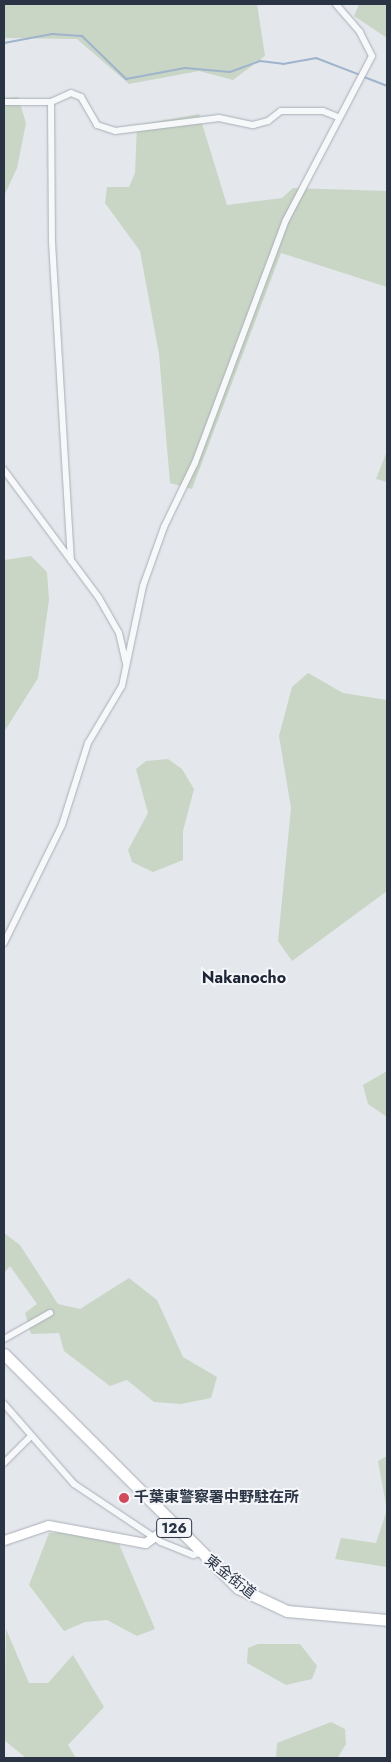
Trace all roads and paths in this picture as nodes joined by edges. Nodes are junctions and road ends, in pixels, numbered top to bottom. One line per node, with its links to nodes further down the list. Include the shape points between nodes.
1 (336, 4): 4 (street, via 360,32 372,56)
2 (4, 102): 3 (street)
3 (50, 102): 4 (street, via 71,93 81,97 96,125 115,131 219,118 253,125 268,121 280,111 324,111); 6 (street, via 52,242)
4 (338, 117): 7 (street, via 286,220 195,463 164,527 138,602)
5 (4, 470): 6 (street)
6 (70, 560): 7 (street, via 120,633)
7 (127, 668): 8 (street, via 116,701 88,743 62,825)
8 (4, 943)
9 (50, 1313): 10 (street)
10 (4, 1339)
11 (4, 1354): 15 (highway, 東金街道 / 126)
12 (4, 1404): 13 (street)
13 (30, 1437): 14 (street); 16 (street, via 74,1484)
14 (4, 1464)
15 (170, 1525): 16 (main road); 18 (highway, 東金街道 / 126)
16 (157, 1538): 17 (main road, via 138,1544 48,1525); 18 (street, via 193,1556)
17 (4, 1540)
18 (199, 1553): 19 (highway, 東金街道 / 126, via 238,1588 268,1605 306,1614)
19 (387, 1620)

